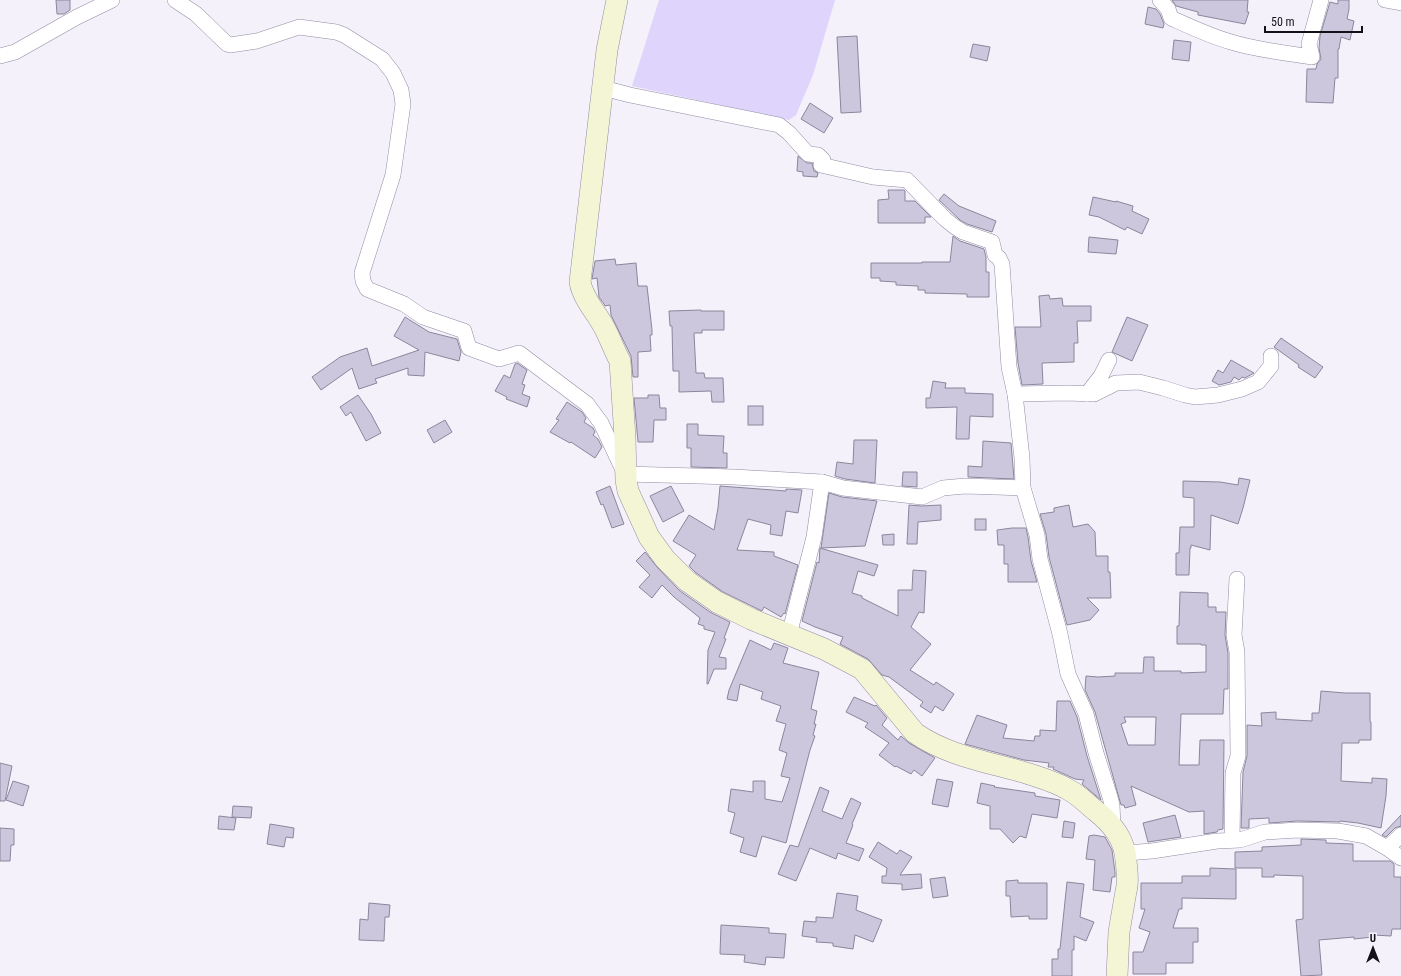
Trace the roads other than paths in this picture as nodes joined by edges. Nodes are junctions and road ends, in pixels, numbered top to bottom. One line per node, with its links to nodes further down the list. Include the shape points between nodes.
1 (112, 0): 8 (street, via 15,52)
2 (175, 0): 14 (street, via 196,14 230,45 253,42 294,28 305,27 344,34 388,65 402,95 402,104 393,175 362,273 367,289 404,304 422,317 464,331 469,348 499,359 518,353 524,357 587,404 601,422)
3 (617, 0): 9 (street, via 607,50)
4 (1160, 0): 5 (street, via 1168,9 1171,18 1201,32 1232,42 1312,57 1309,44)
5 (1321, 0)
6 (1386, 0): 7 (street)
7 (1401, 3)
8 (0, 56)
9 (603, 88): 12 (street, via 779,125 789,132 808,154 818,155 823,160 821,165 873,177 907,180 955,227 962,232 992,242 995,255 1002,264 1009,367); 14 (street, via 580,282 584,295 603,325 620,361)
10 (1271, 356): 13 (street, via 1271,366 1258,382 1218,395 1195,397 1139,382 1116,383 1094,394)
11 (1109, 360): 13 (street)
12 (1015, 394): 13 (street); 16 (street)
13 (1087, 394)
14 (626, 474): 15 (street); 18 (street, via 628,491 649,538 665,560 687,581 716,602)
15 (822, 482): 16 (street, via 843,488 922,497 942,488); 18 (street, via 814,537)
16 (1023, 488): 19 (street, via 1037,535 1040,560 1068,674 1086,714 1110,797)
17 (1237, 579): 21 (street, via 1234,641 1238,756 1233,773)
18 (789, 635): 19 (street, via 862,670 915,733 924,739 961,755 1054,782 1070,790)
19 (1113, 826): 23 (street)
20 (1401, 835): 22 (street)
21 (1232, 840): 22 (street, via 1265,832 1338,831 1366,836); 23 (street)
22 (1387, 848): 24 (street)
23 (1126, 853): 25 (street, via 1128,885 1119,932)
24 (1401, 858)
25 (1117, 976)

